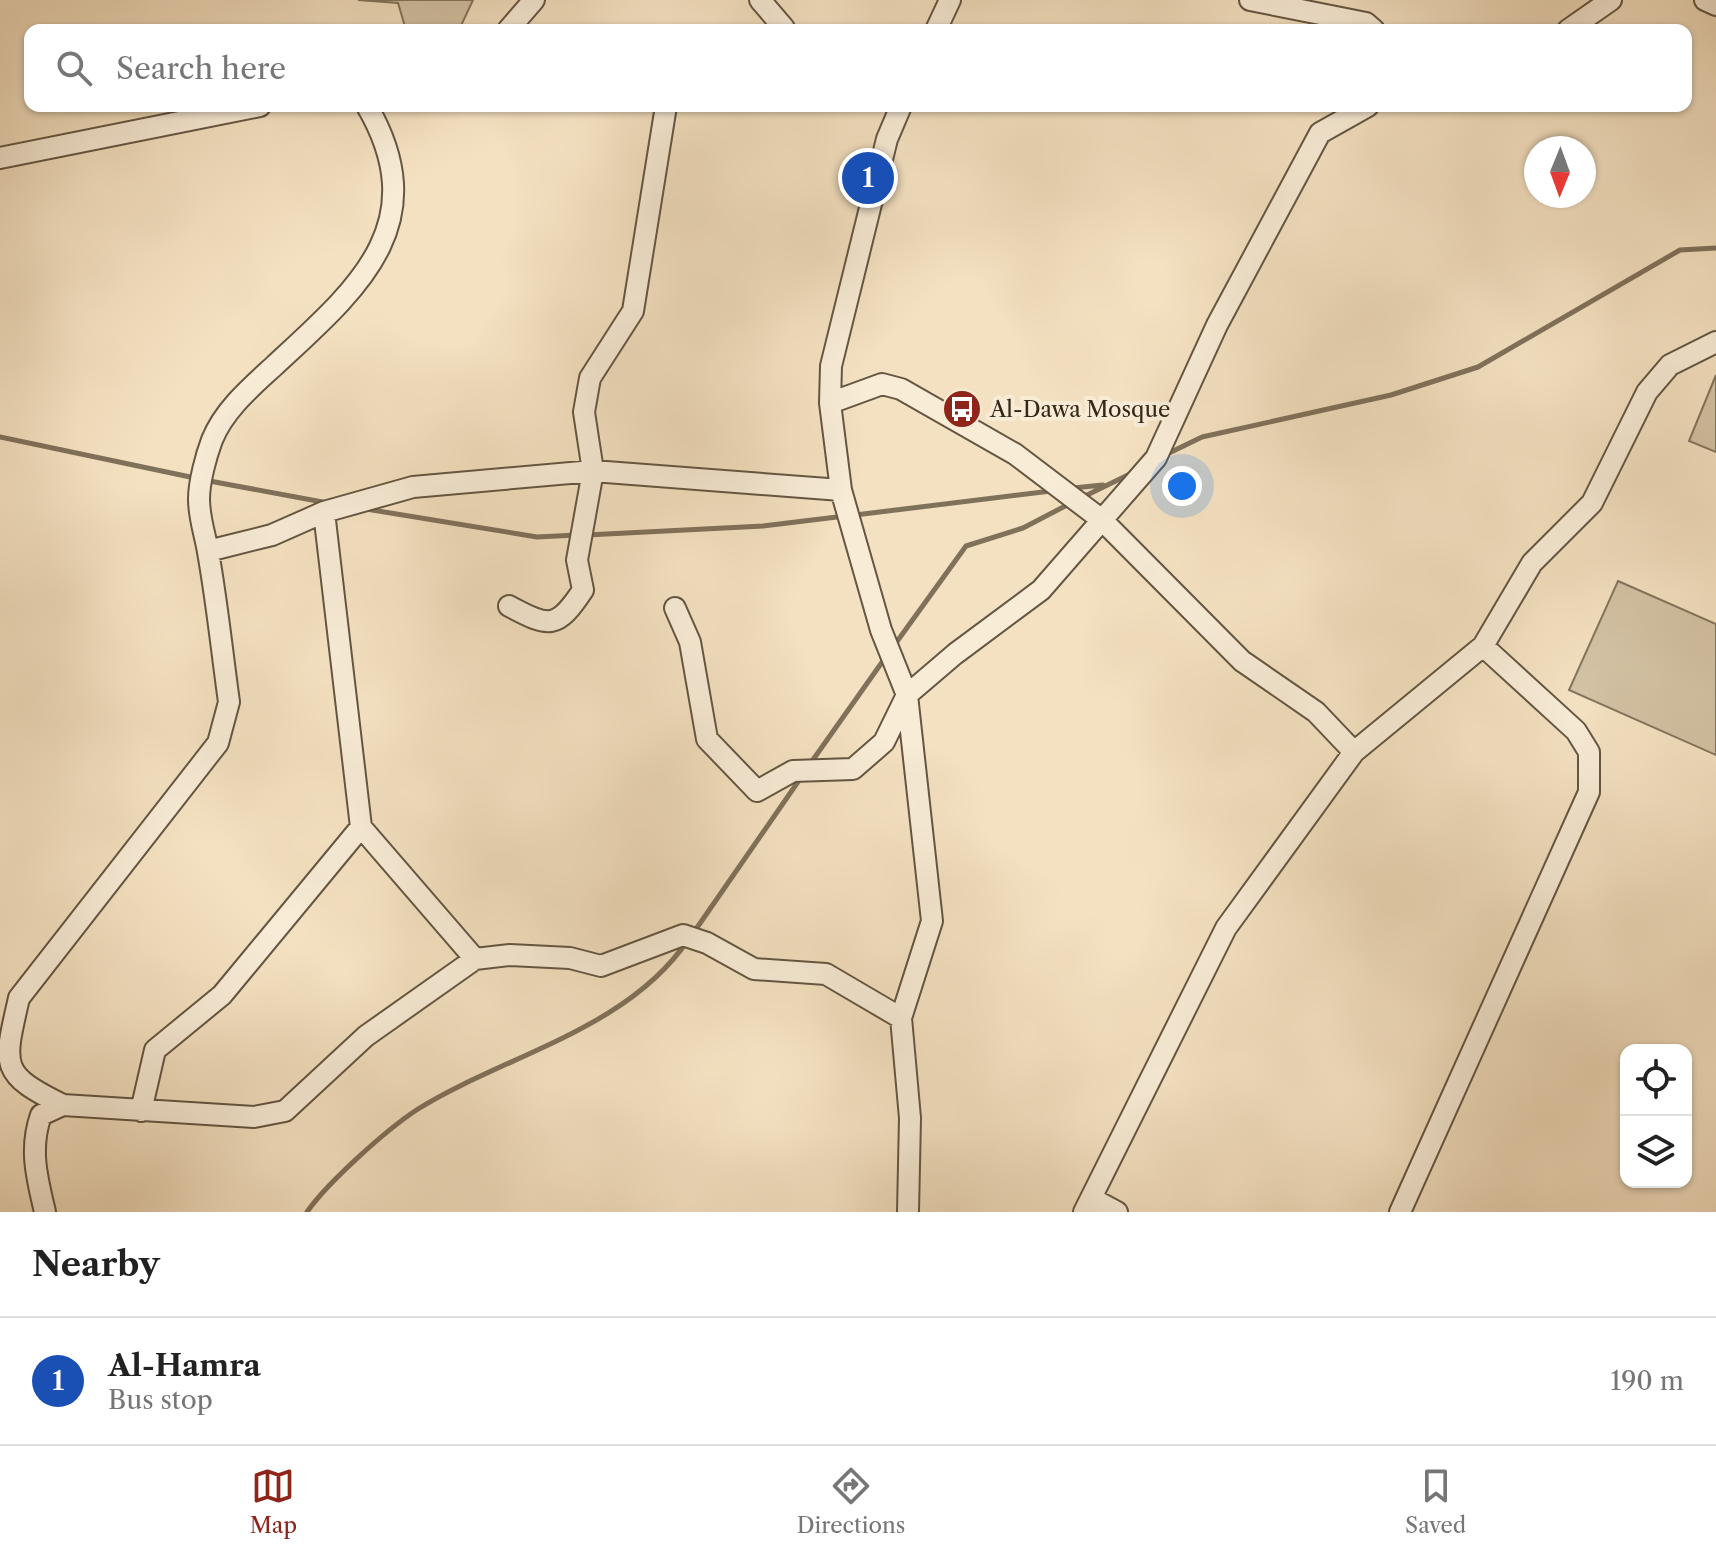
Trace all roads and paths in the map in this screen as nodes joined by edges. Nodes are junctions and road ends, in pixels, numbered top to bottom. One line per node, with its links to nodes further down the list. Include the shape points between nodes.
1 (534, 0): 8 (street)
2 (760, 0): 9 (street)
3 (950, 0): 10 (street)
4 (1250, 0): 11 (street)
5 (1611, 0): 12 (street)
6 (1705, 0): 7 (street)
7 (1716, 5)
8 (513, 24)
9 (781, 24)
10 (939, 24)
11 (1367, 24)
12 (1577, 24)
13 (230, 112): 18 (street)
14 (370, 112): 25 (street, via 382,132 391,170 391,208 383,242 345,300 244,394 213,440 199,494)
15 (665, 112): 21 (street, via 633,311 590,378 584,412)
16 (898, 112): 20 (street, via 887,139 834,351)
17 (1357, 112): 24 (street, via 1320,133 1217,325 1156,458)
18 (0, 158)
19 (1716, 342): 28 (street, via 1670,365 1647,392 1592,503 1532,563)
20 (830, 403): 22 (street); 24 (street, via 882,384 901,389 1015,454)
21 (593, 471): 22 (street); 23 (street, via 413,487); 26 (street, via 577,560 583,590 565,617 550,621)
22 (841, 490): 29 (street, via 881,630)
23 (324, 512): 25 (street, via 272,535); 31 (street)
24 (1102, 520): 29 (street, via 1041,590); 30 (street, via 1242,661 1316,712)
25 (208, 551): 34 (street, via 229,702 222,734 19,998 9,1064 16,1081)
26 (509, 606)
27 (675, 608): 29 (street, via 690,642 707,739 757,791 793,771 853,769 884,742)
28 (1483, 646): 30 (street); 40 (street, via 1576,731 1589,752 1589,792)
29 (907, 695): 33 (street, via 932,921)
30 (1354, 752): 36 (street, via 1226,928)
31 (361, 827): 32 (street); 35 (street, via 222,995 155,1050)
32 (475, 959): 33 (street, via 525,955 601,966 683,935 754,969 826,974); 35 (street, via 366,1036 285,1111 254,1117)
33 (901, 1018): 38 (street, via 910,1118)
34 (63, 1105): 35 (street); 37 (street, via 41,1115 34,1136 34,1165)
35 (141, 1111)
36 (1087, 1205): 39 (street)
37 (45, 1212)
38 (908, 1212)
39 (1117, 1212)
40 (1400, 1212)

